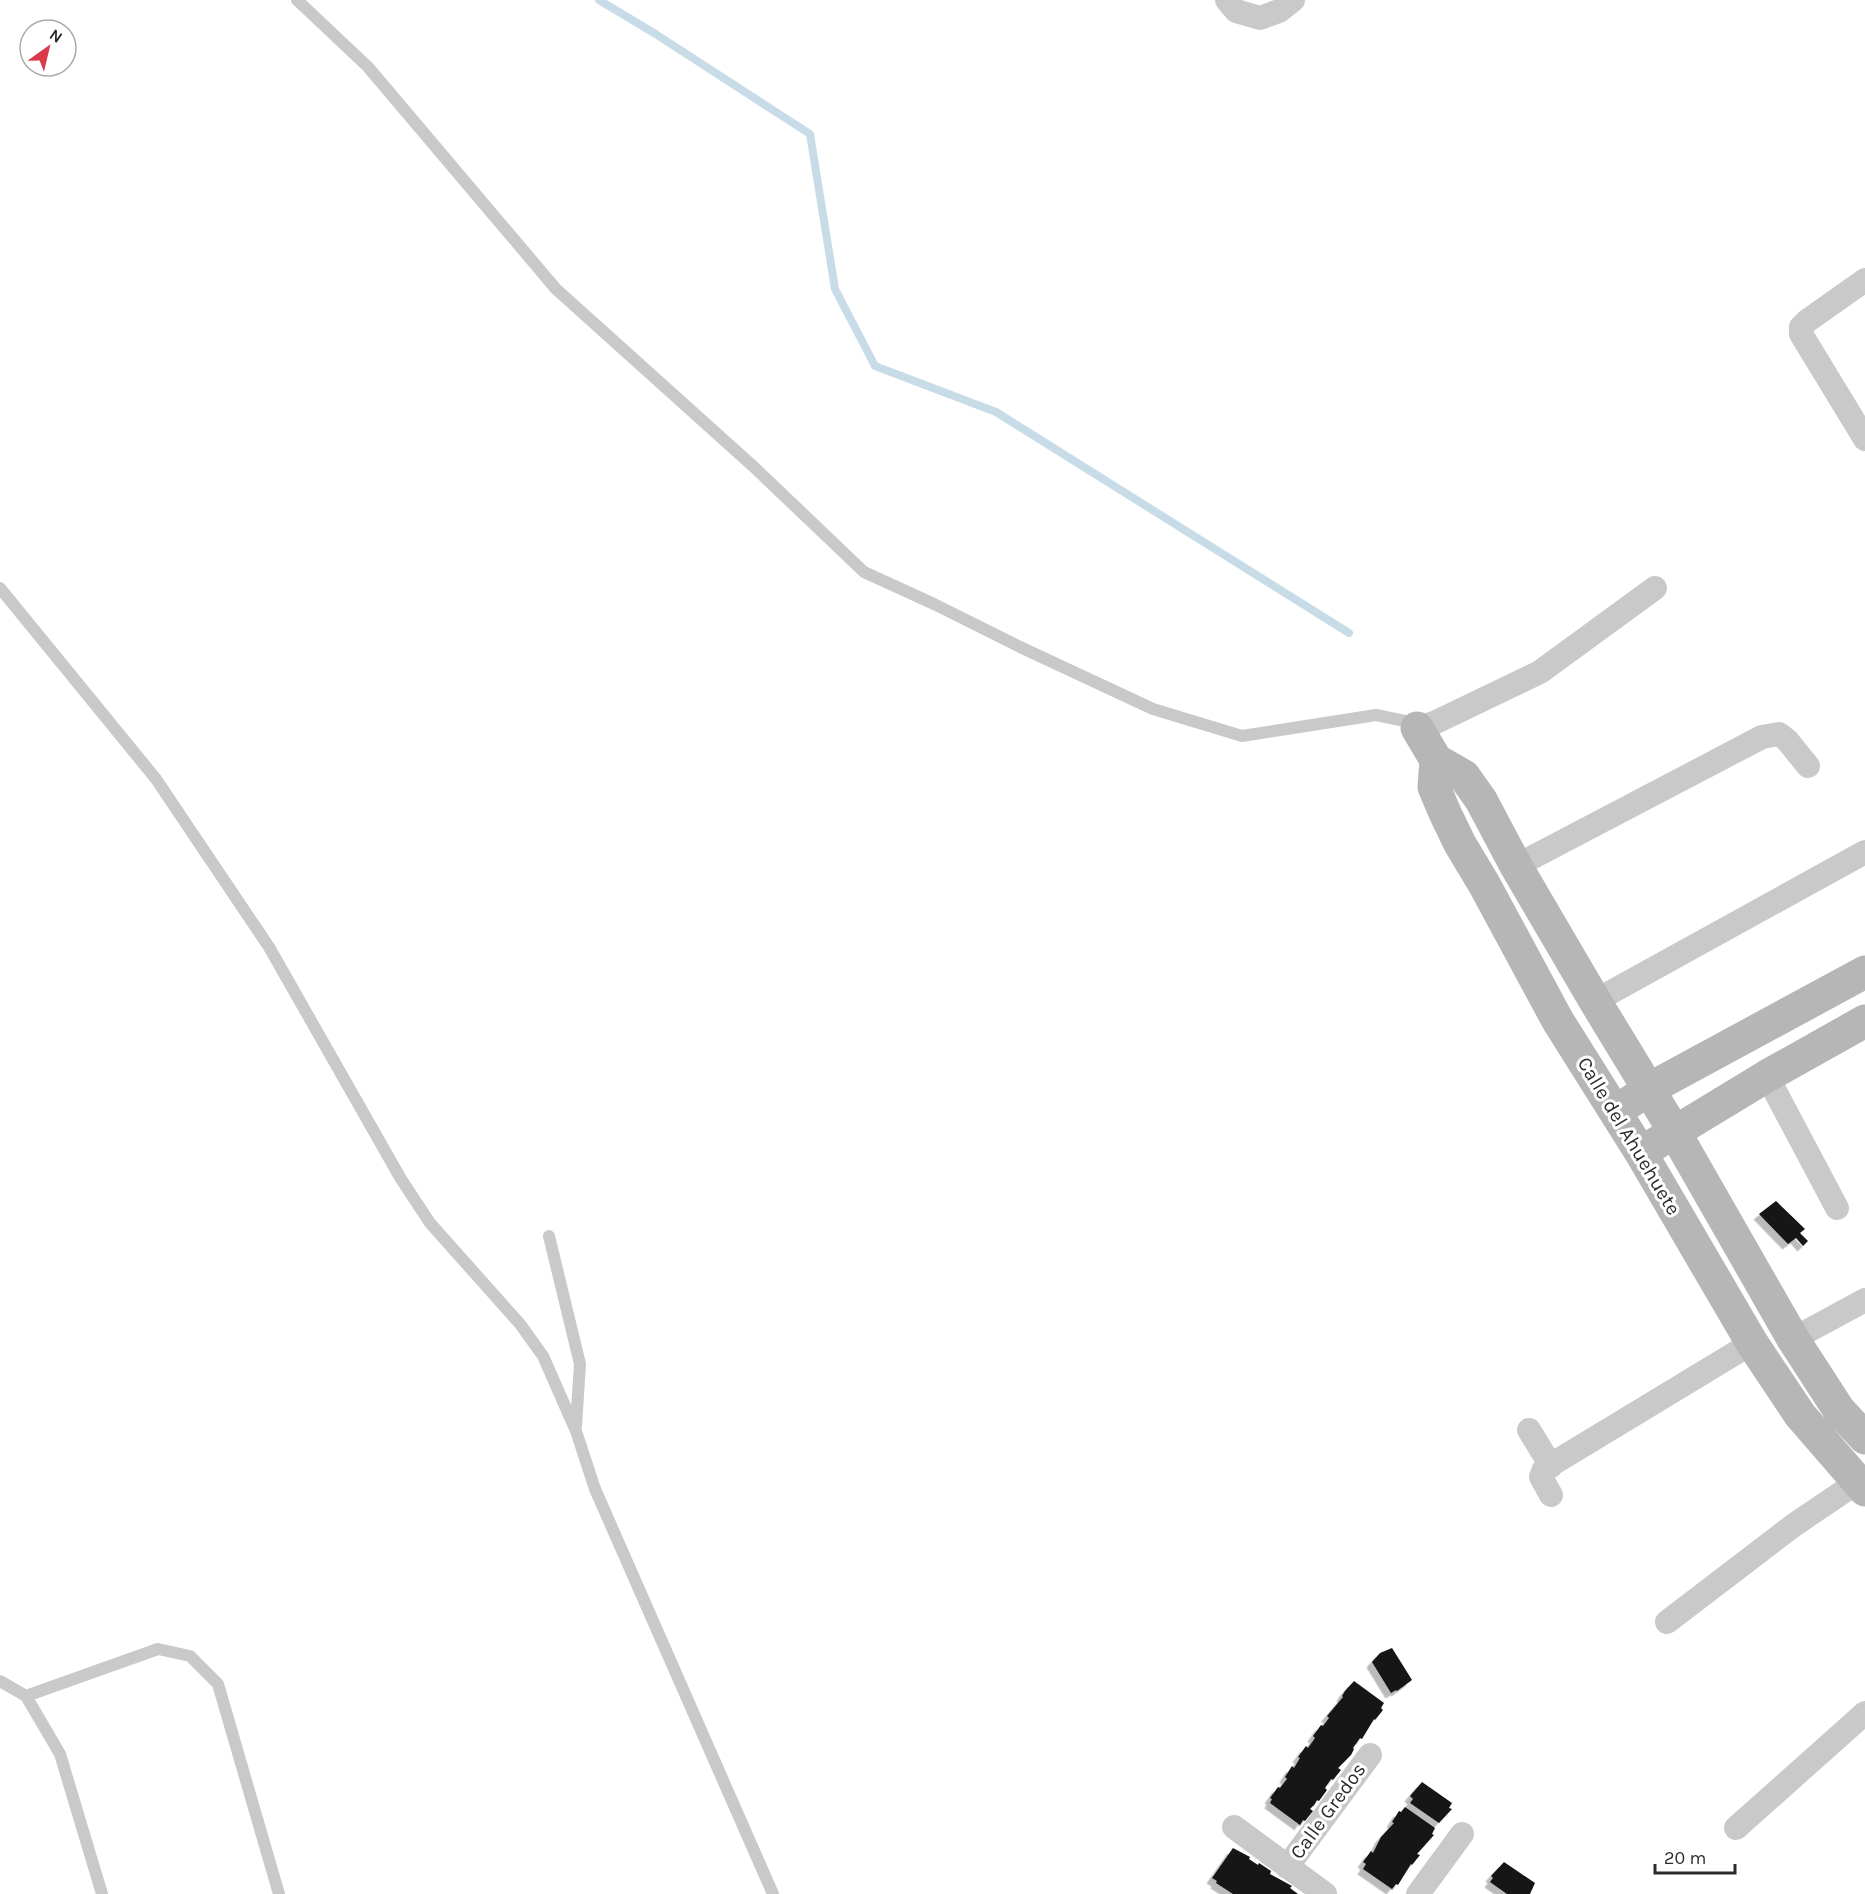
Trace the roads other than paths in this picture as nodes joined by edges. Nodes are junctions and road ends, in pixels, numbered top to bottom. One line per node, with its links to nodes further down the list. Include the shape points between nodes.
1 (297, 0): 8 (lane, via 368,67 556,289 864,572 1154,709 1242,736 1376,715)
2 (1227, 0): 3 (street, via 1236,11 1260,18)
3 (1293, 0)
4 (1865, 280): 5 (street, via 1801,327 1801,334)
5 (1865, 439)
6 (0, 588): 27 (lane, via 156,778 269,947 430,1223 520,1324 543,1356)
7 (1656, 588): 8 (street, via 1540,672)
8 (1418, 728): 9 (street)
9 (1436, 760): 12 (street, Calle del Ahuehuete, via 1464,776); 18 (street, Calle del Ahuehuete, via 1434,788 1460,844 1558,1021)
10 (1808, 766): 12 (street, via 1779,734 1762,737)
11 (1865, 852): 14 (street)
12 (1516, 866): 14 (street, Calle del Ahuehuete)
13 (1865, 972): 17 (street)
14 (1594, 1001): 17 (street, Calle del Ahuehuete)
15 (1864, 1024): 16 (street)
16 (1767, 1076): 19 (street); 21 (street)
17 (1649, 1089): 18 (street); 19 (street, Calle del Ahuehuete)
18 (1615, 1112): 20 (street, Calle del Ahuehuete)
19 (1674, 1131): 20 (street); 24 (street, Calle del Ahuehuete)
20 (1641, 1153): 25 (street, Calle del Ahuehuete)
21 (1837, 1208)
22 (549, 1236): 27 (lane, via 580,1364)
23 (1865, 1300): 24 (street)
24 (1793, 1339): 28 (street, Calle del Ahuehuete, via 1839,1410)
25 (1752, 1343): 29 (street); 30 (street, Calle del Ahuehuete, via 1800,1415)
26 (1529, 1430): 29 (street)
27 (576, 1431): 43 (lane, via 596,1489)
28 (1865, 1438)
29 (1551, 1466): 31 (street, via 1544,1469 1541,1477)
30 (1862, 1484): 32 (street, via 1794,1525)
31 (1551, 1495)
32 (1667, 1622)
33 (0, 1681): 34 (lane)
34 (26, 1696): 41 (lane, via 60,1754); 42 (lane, via 158,1649 190,1656 218,1684)
35 (1865, 1713): 38 (street)
36 (1370, 1755): 40 (street, Calle Gredos)
37 (1234, 1827): 40 (street, Calle Gredos)
38 (1736, 1828)
39 (1462, 1834): 45 (street)
40 (1287, 1867): 44 (street, Calle Gredos)
41 (102, 1894)
42 (279, 1894)
43 (772, 1894)
44 (1325, 1894)
45 (1418, 1894)

